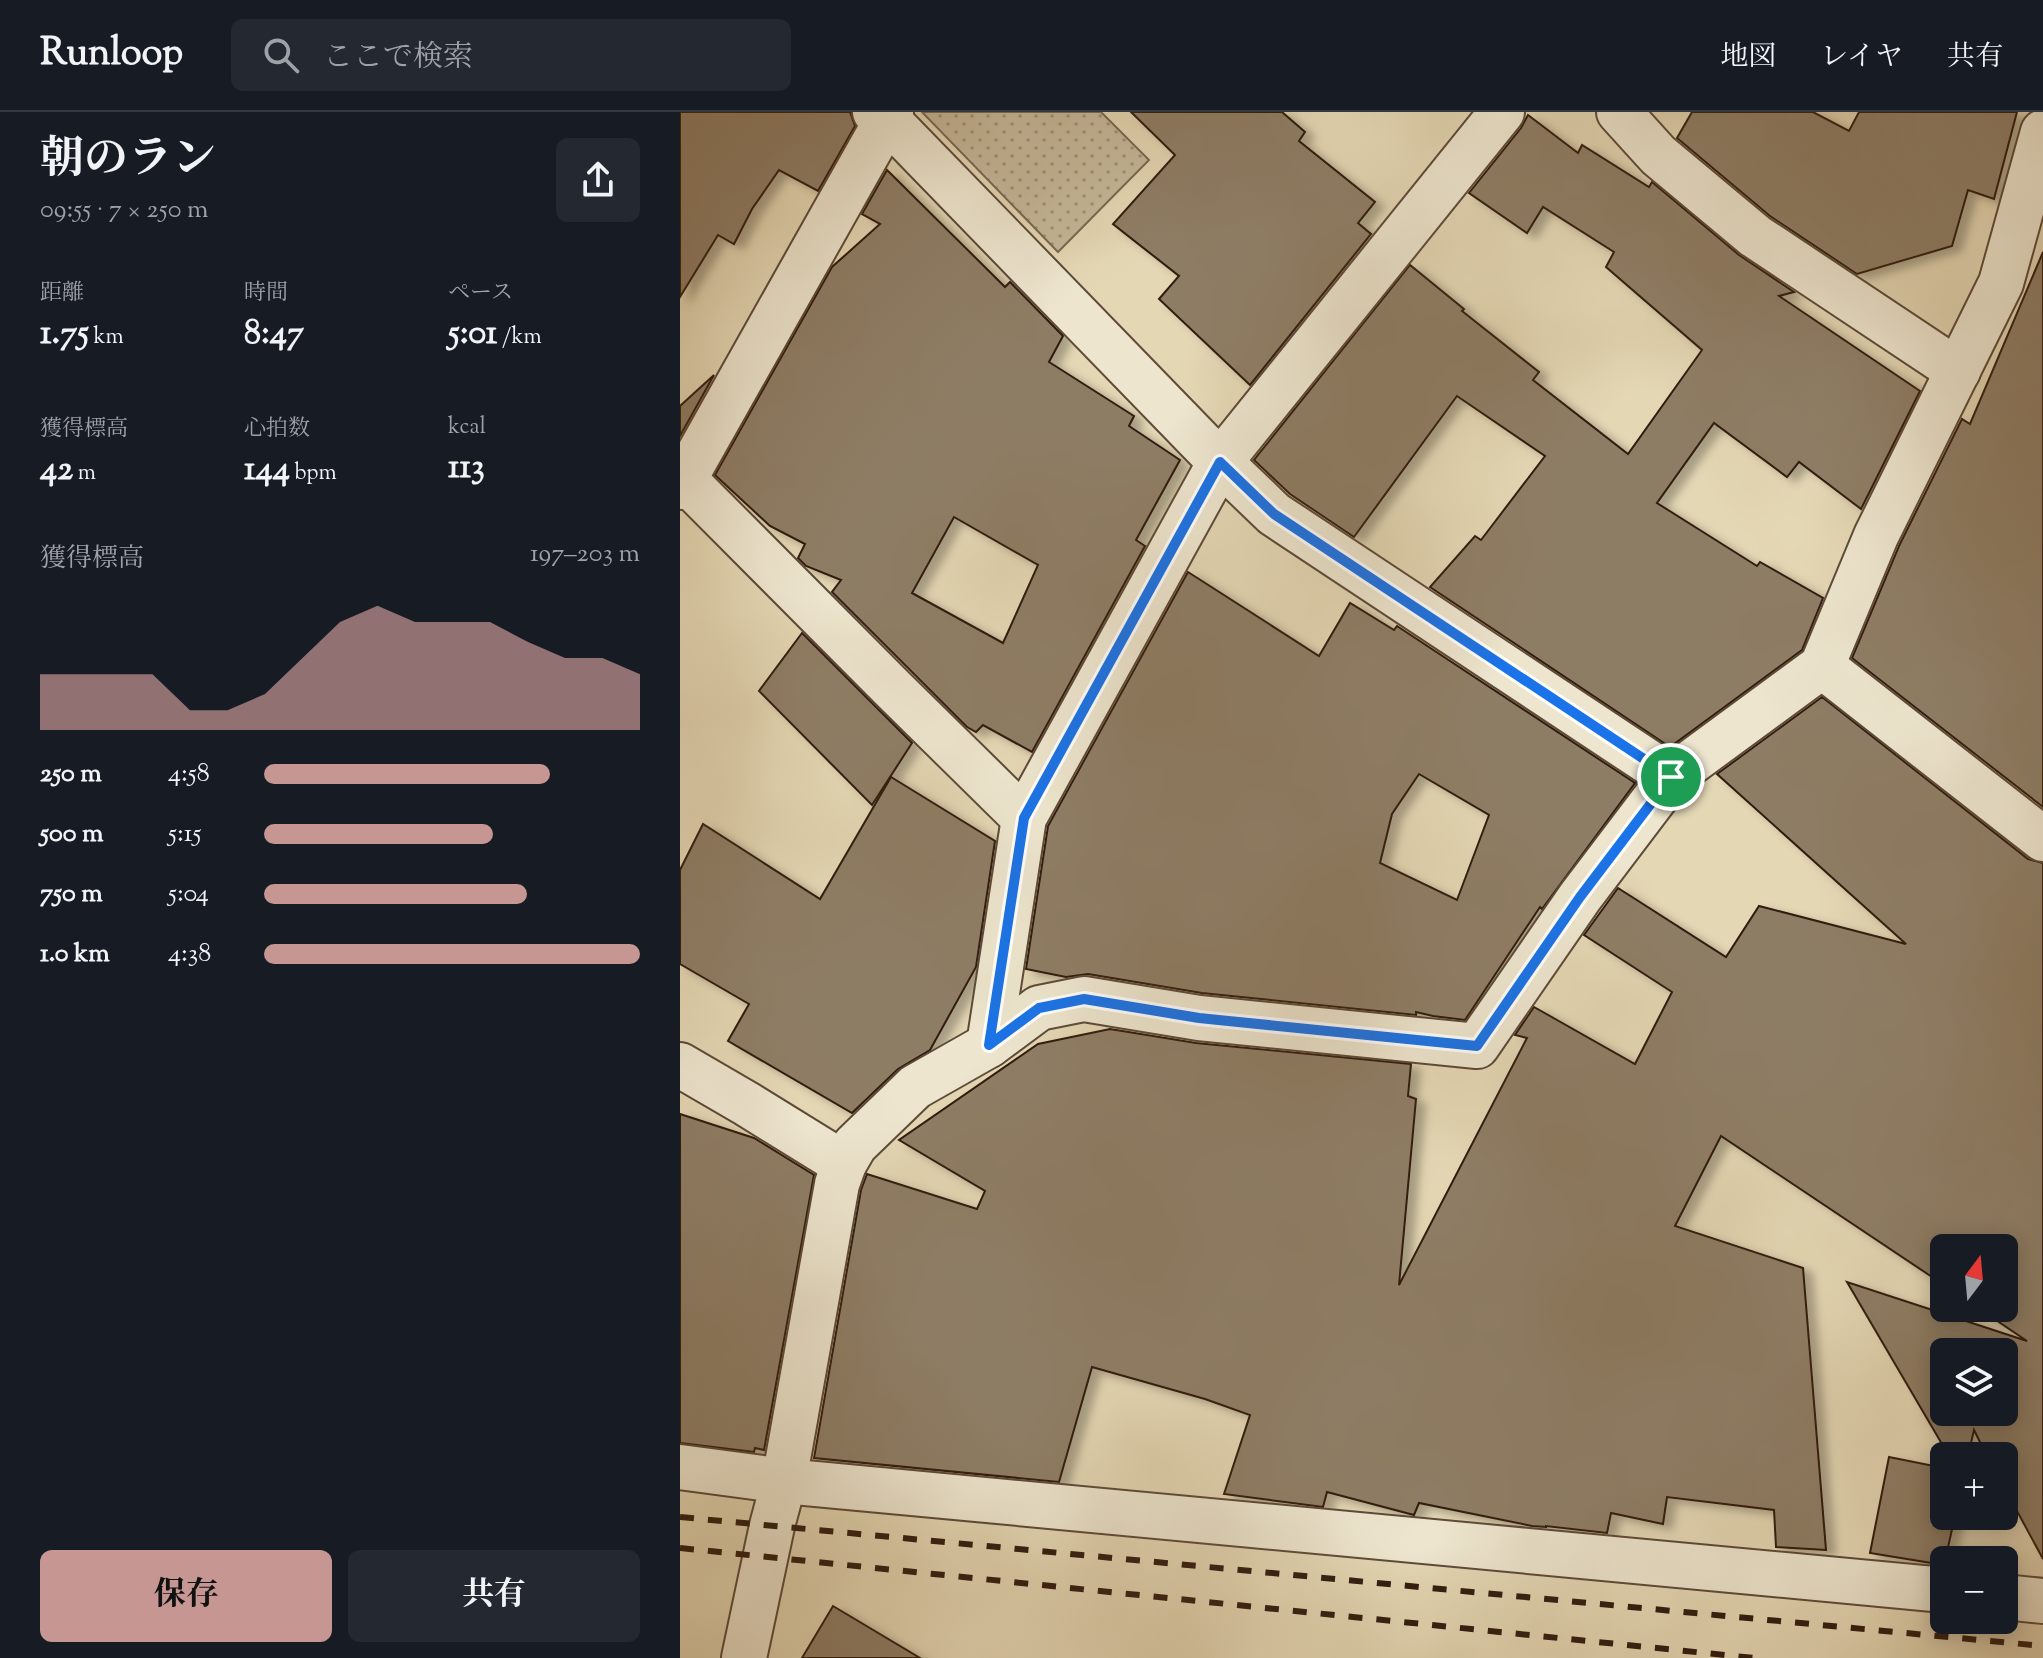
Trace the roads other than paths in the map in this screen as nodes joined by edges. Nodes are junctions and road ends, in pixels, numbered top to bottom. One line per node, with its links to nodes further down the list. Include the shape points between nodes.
1 (1502, 112): 6 (street)
2 (1619, 112): 5 (street, via 1658,155 1755,236)
3 (884, 114): 6 (street); 7 (street)
4 (2043, 132): 5 (street, via 2001,283)
5 (1958, 371): 8 (street, via 1876,536)
6 (1220, 462): 9 (street, via 1274,514); 10 (street)
7 (681, 481): 10 (street)
8 (1822, 666): 9 (street); 11 (street)
9 (1671, 777): 12 (street, via 1477,1046 1199,1018 1084,999 1039,1008)
10 (1024, 818): 12 (street)
11 (2043, 839)
12 (989, 1045): 14 (street, via 915,1087 855,1145)
13 (680, 1065): 14 (street)
14 (844, 1164): 16 (street)
15 (680, 1467): 16 (street)
16 (784, 1481): 17 (street); 20 (street)
17 (1930, 1589)
18 (2018, 1598): 19 (street)
19 (2043, 1601)
20 (744, 1658)

